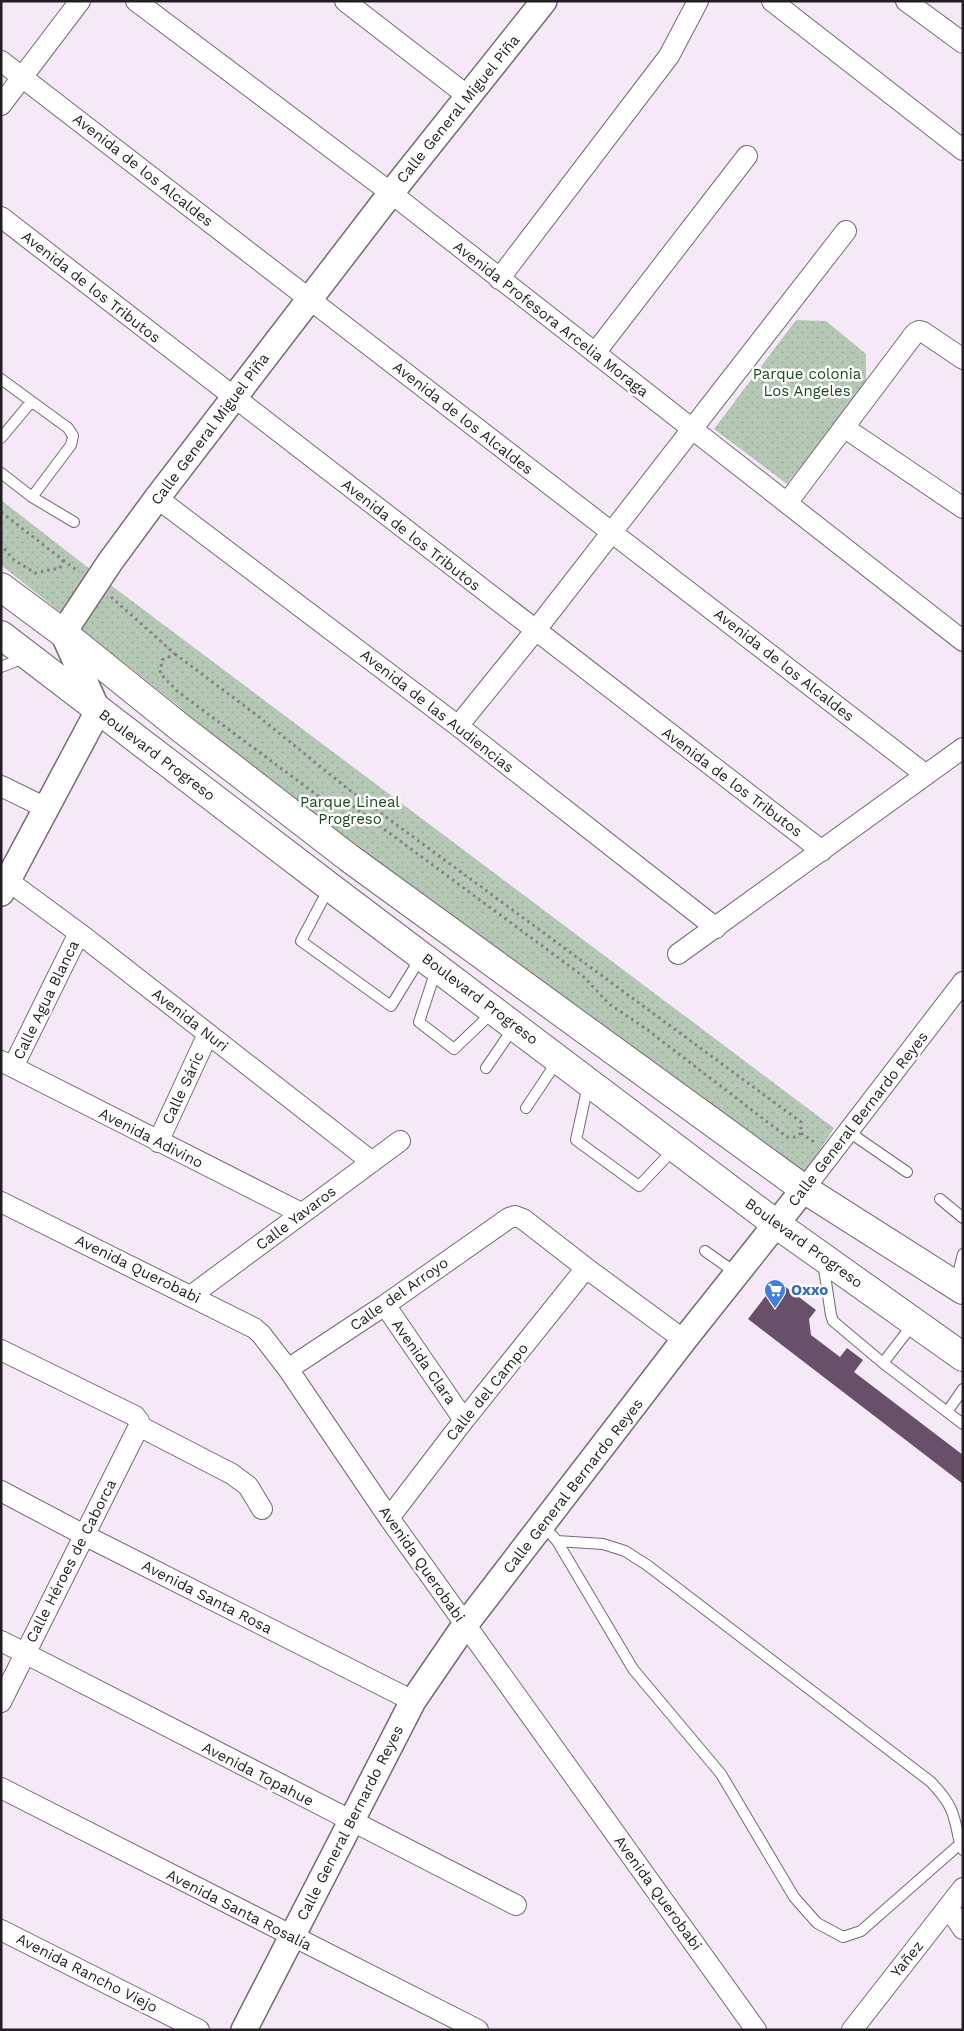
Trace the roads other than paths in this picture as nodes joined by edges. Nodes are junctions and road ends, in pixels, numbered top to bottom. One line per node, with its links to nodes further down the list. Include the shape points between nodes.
1 (80, 1): 10 (street)
2 (136, 1): 15 (street, Avenida Profesora Arcelia Moraga)
3 (345, 1): 11 (street)
4 (544, 1): 11 (street, Calle General Miguel Piña)
5 (698, 1): 18 (street, via 669,56)
6 (772, 1): 13 (street)
7 (906, 1): 8 (street)
8 (963, 44)
9 (1, 61): 10 (street, Avenida de los Alcaldes)
10 (22, 77): 12 (street); 19 (street, Avenida de los Alcaldes)
11 (469, 97): 15 (street, Calle General Miguel Piña)
12 (1, 105)
13 (963, 150)
14 (747, 156): 20 (street)
15 (390, 193): 18 (street, Avenida Profesora Arcelia Moraga); 19 (street, Calle General Miguel Piña)
16 (1, 217): 23 (street, Avenida de los Tributos)
17 (846, 231): 26 (street)
18 (499, 278): 20 (street, Avenida Profesora Arcelia Moraga)
19 (310, 299): 23 (street, Calle General Miguel Piña); 34 (street, Avenida de los Alcaldes)
20 (595, 353): 26 (street, Avenida Profesora Arcelia Moraga)
21 (963, 359): 25 (street, via 919,330)
22 (1, 379): 24 (lane)
23 (234, 397): 30 (street, Calle General Miguel Piña); 37 (street, Avenida de los Tributos)
24 (31, 402): 27 (lane); 29 (lane, via 68,428 73,436 70,445)
25 (844, 428): 31 (street); 32 (street)
26 (692, 429): 31 (street, Avenida Profesora Arcelia Moraga); 34 (street)
27 (1, 438)
28 (1, 473): 29 (lane)
29 (32, 497): 33 (lane)
30 (157, 498): 38 (street, Calle General Miguel Piña); 44 (street, Avenida de las Audiencias)
31 (787, 502): 40 (street, Avenida Profesora Arcelia Moraga)
32 (963, 508)
33 (74, 522)
34 (612, 532): 37 (street); 47 (street, Avenida de los Alcaldes)
35 (1, 587): 38 (main road)
36 (1, 619): 38 (main road, via 28,628)
37 (535, 631): 44 (street); 50 (street, Avenida de los Tributos)
38 (63, 633): 43 (street); 45 (main road)
39 (1, 635): 41 (main road, Boulevard Progreso)
40 (963, 641)
41 (28, 656): 42 (lane); 43 (main road, Boulevard Progreso)
42 (1, 667)
43 (98, 711): 45 (main road, via 139,716); 49 (street); 52 (main road, Boulevard Progreso)
44 (458, 726): 53 (street, Avenida de las Audiencias)
45 (182, 729): 71 (main road, via 357,864)
46 (963, 748): 47 (street)
47 (926, 775): 50 (street)
48 (1, 786): 49 (street)
49 (46, 808): 51 (street)
50 (822, 851): 53 (street)
51 (4, 886): 54 (street, Avenida Nuri)
52 (330, 887): 56 (main road, Boulevard Progreso); 56 (lane, via 301,941 391,1006)
53 (716, 928): 55 (street)
54 (79, 933): 59 (street, Avenida Nuri); 61 (street, Calle Agua Blanca)
55 (678, 954)
56 (430, 961): 58 (main road, Boulevard Progreso); 58 (lane, via 419,1022 454,1049)
57 (963, 982): 65 (street, Calle General Bernardo Reyes)
58 (504, 1018): 60 (main road, Boulevard Progreso); 62 (lane)
59 (208, 1034): 67 (street, Calle Sáric); 69 (street, Avenida Nuri)
60 (559, 1059): 63 (main road, Boulevard Progreso); 64 (lane)
61 (7, 1064): 67 (street, Avenida Adivino)
62 (486, 1068)
63 (589, 1082): 68 (main road, Boulevard Progreso); 68 (lane, via 576,1140 639,1186)
64 (526, 1108)
65 (849, 1132): 70 (lane); 71 (street, Calle General Bernardo Reyes)
66 (400, 1141): 69 (street, Calle Yavaros)
67 (158, 1142): 74 (street, Avenida Adivino)
68 (675, 1147): 76 (main road, Boulevard Progreso)
69 (372, 1162): 74 (street, Calle Yavaros)
70 (907, 1172)
71 (804, 1189): 76 (street, Calle General Bernardo Reyes); 82 (main road)
72 (940, 1200): 75 (lane)
73 (1, 1202): 83 (street, Avenida Querobabi)
74 (301, 1213): 83 (street, Calle Yavaros)
75 (963, 1218)
76 (776, 1224): 79 (main road, Boulevard Progreso); 81 (street, Calle General Bernardo Reyes)
77 (705, 1250): 81 (lane)
78 (963, 1254): 82 (lane)
79 (822, 1256): 85 (main road, Boulevard Progreso); 89 (lane, via 833,1321)
80 (586, 1268): 84 (street, Calle del Arroyo, via 515,1216); 86 (street); 93 (street, Calle del Campo)
81 (737, 1274): 86 (street, Calle General Bernardo Reyes)
82 (959, 1288)
83 (192, 1295): 90 (street, Avenida Querobabi, via 254,1328)
84 (385, 1305): 90 (street, Calle del Arroyo); 93 (street, Avenida Clara)
85 (914, 1322): 88 (main road, Boulevard Progreso); 89 (lane)
86 (684, 1340): 99 (street, Calle General Bernardo Reyes)
87 (1, 1350): 94 (street, via 135,1416)
88 (963, 1357)
89 (883, 1362): 92 (lane)
90 (288, 1369): 98 (street, Avenida Querobabi)
91 (963, 1389): 92 (lane)
92 (946, 1412): 95 (lane)
93 (464, 1420): 98 (street, Calle del Campo)
94 (139, 1423): 97 (street, via 232,1474 248,1486); 100 (street, Calle Héroes de Caborca)
95 (963, 1424)
96 (1, 1491): 100 (street, Avenida Santa Rosa)
97 (262, 1509)
98 (389, 1518): 101 (street, Avenida Querobabi)
99 (550, 1533): 101 (street, Calle General Bernardo Reyes); 108 (lane, via 625,1551 931,1782 953,1809); 108 (lane, via 633,1670 721,1774 794,1897 817,1923 844,1937 861,1931)
100 (84, 1535): 103 (street, Calle Héroes de Caborca); 104 (street, Avenida Santa Rosa)
101 (466, 1625): 104 (street, Calle General Bernardo Reyes); 118 (street, Avenida Querobabi)
102 (1, 1641): 103 (street, Avenida Topahue)
103 (25, 1654): 105 (street, Calle Héroes de Caborca); 107 (street, Avenida Topahue)
104 (414, 1701): 107 (street, Calle General Bernardo Reyes)
105 (1, 1702)
106 (1, 1788): 114 (street, Avenida Santa Rosalía)
107 (351, 1822): 110 (street, Avenida Topahue); 114 (street, Calle General Bernardo Reyes)
108 (961, 1847)
109 (963, 1888): 111 (street, Yañez)
110 (516, 1905)
111 (948, 1907): 112 (street); 119 (street, Yañez)
112 (963, 1929)
113 (1, 1930): 115 (street, Avenida Rancho Viejo)
114 (292, 1936): 116 (street, Calle General Bernardo Reyes); 117 (street, Avenida Santa Rosalía)
115 (199, 2030)
116 (244, 2030)
117 (478, 2030)
118 (756, 2030)
119 (852, 2030)

